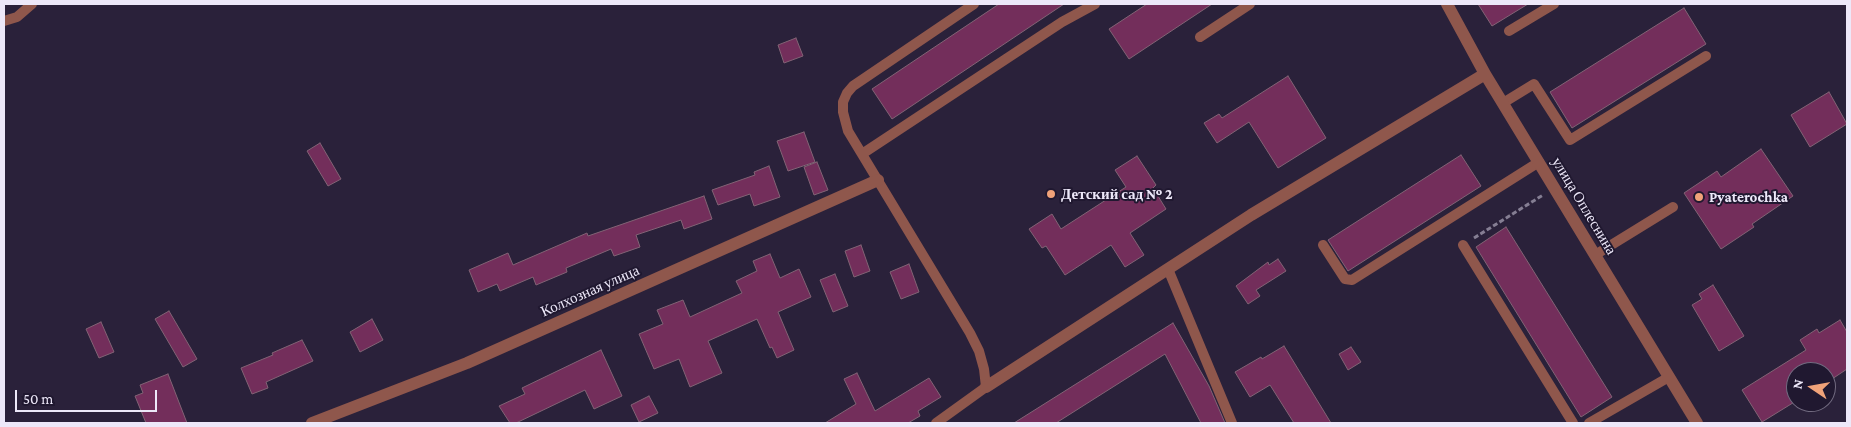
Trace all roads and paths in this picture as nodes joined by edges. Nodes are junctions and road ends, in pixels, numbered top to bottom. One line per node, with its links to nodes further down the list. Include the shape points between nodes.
1 (32, 4): 7 (lane, via 17,17)
2 (974, 4): 13 (lane, via 847,93 842,112)
3 (1095, 4): 13 (lane, via 1062,22)
4 (1250, 4): 9 (lane)
5 (1447, 4): 11 (street, улица Оплеснина)
6 (1554, 4): 8 (lane)
7 (4, 21)
8 (1509, 31)
9 (1200, 36)
10 (1706, 56): 12 (lane, via 1570,140 1534,84)
11 (1485, 74): 12 (street, улица Оплеснина); 21 (street, via 1251,215)
12 (1503, 103): 14 (street, улица Оплеснина)
13 (862, 154): 15 (lane)
14 (1539, 162): 16 (street, улица Оплеснина); 18 (lane, via 1352,280 1345,279)
15 (878, 180): 23 (lane, via 970,333 979,351); 24 (street, Колхозная улица, via 467,364)
16 (1554, 188): 19 (path); 20 (street, улица Оплеснина)
17 (1673, 207): 20 (lane)
18 (1323, 245)
19 (1462, 245): 27 (lane)
20 (1595, 255): 22 (street, улица Оплеснина)
21 (1168, 269): 23 (street); 26 (lane)
22 (1669, 377): 28 (lane); 29 (street, улица Оплеснина)
23 (986, 388): 25 (lane)
24 (312, 423)
25 (936, 423)
26 (1232, 423)
27 (1572, 423)
28 (1590, 423)
29 (1697, 423)

